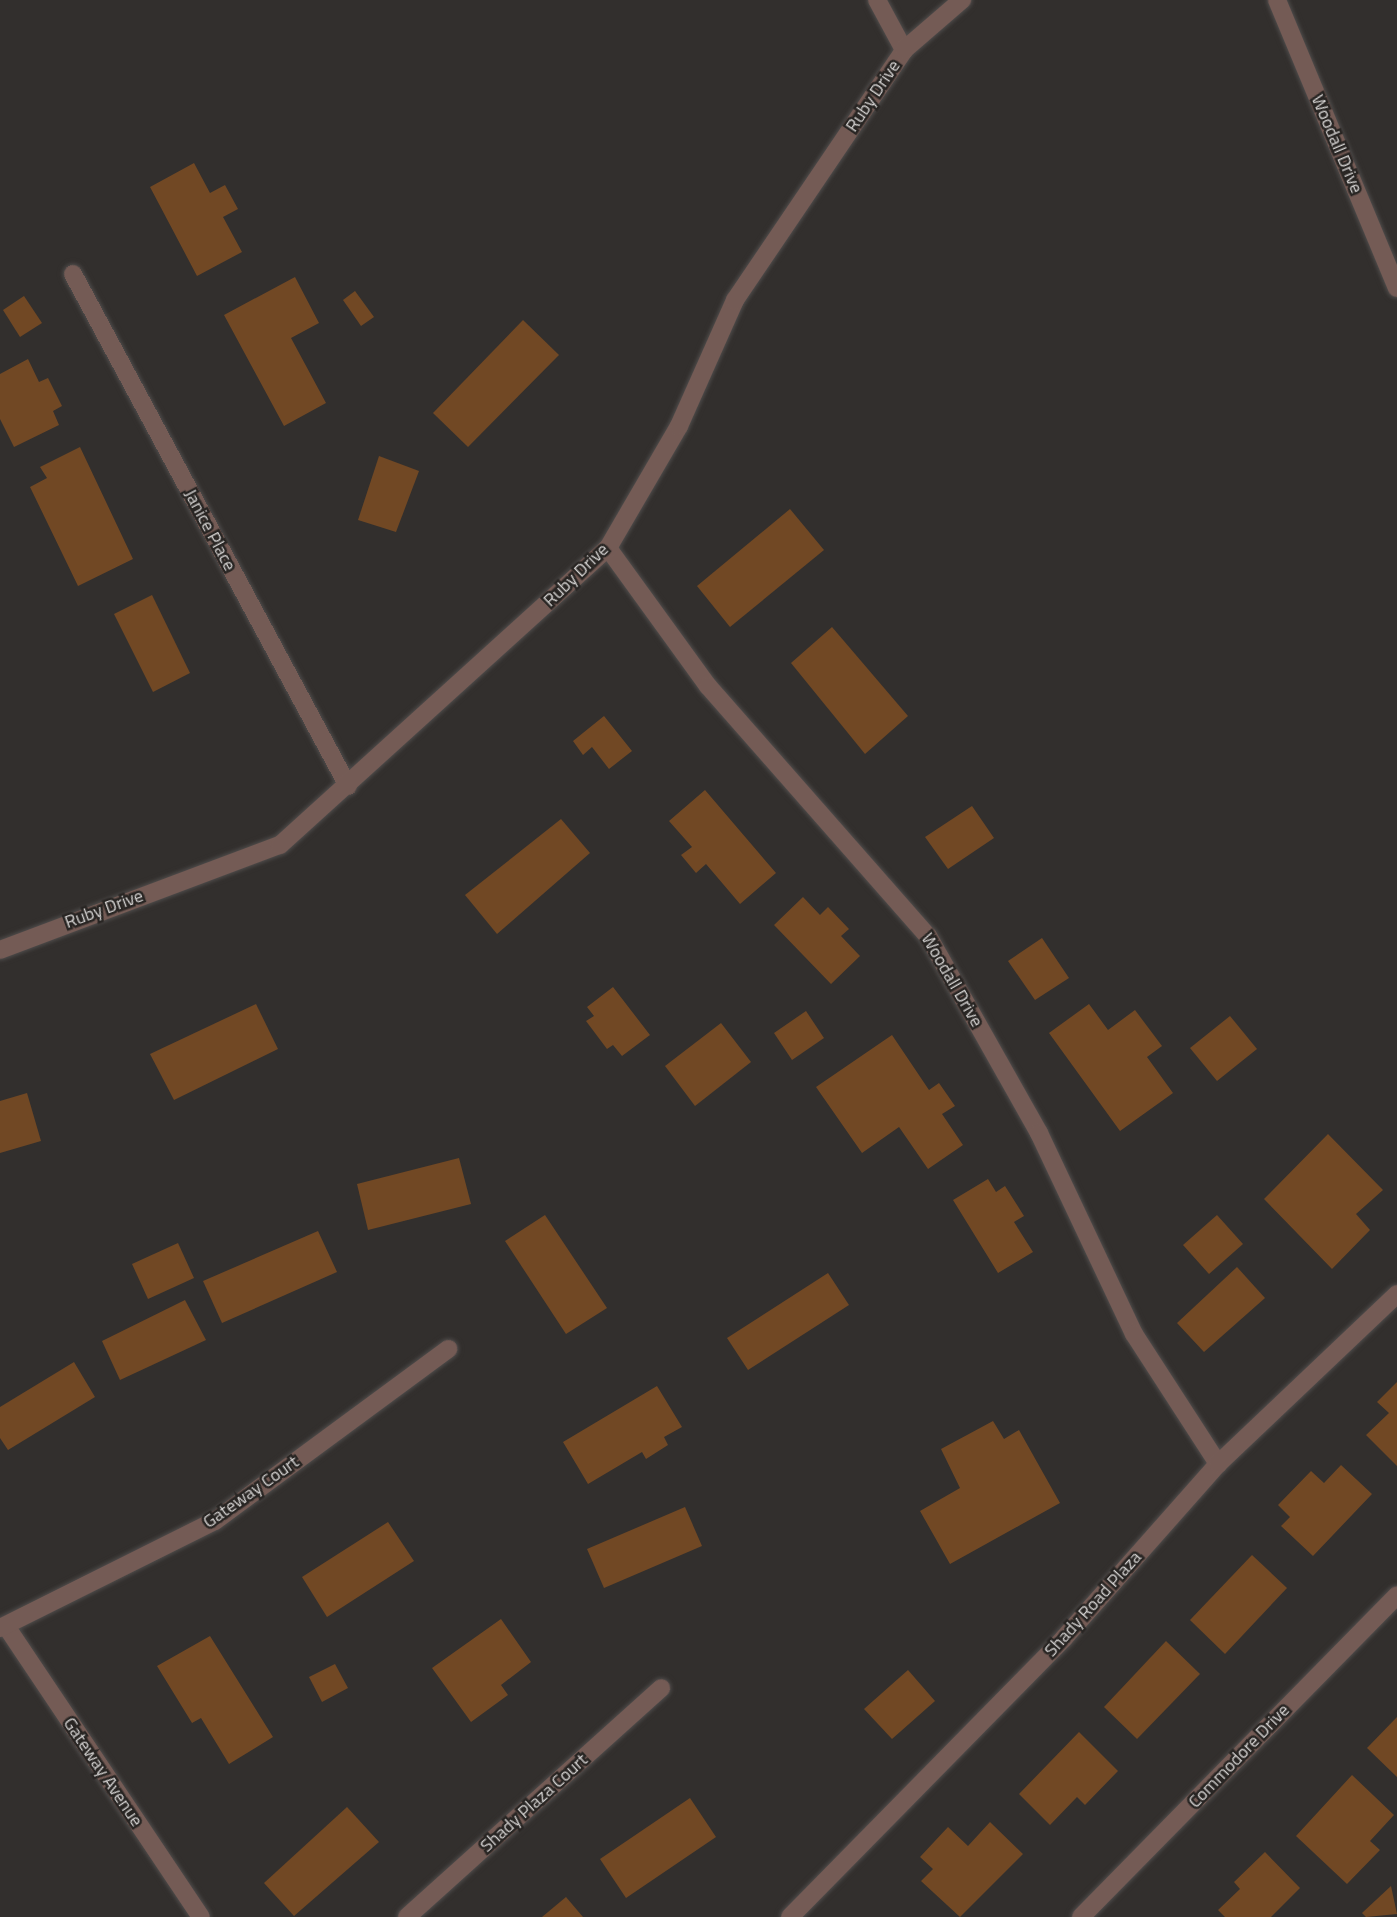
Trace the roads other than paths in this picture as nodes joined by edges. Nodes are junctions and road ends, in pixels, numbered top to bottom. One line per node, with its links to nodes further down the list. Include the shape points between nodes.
1 (877, 0): 4 (street)
2 (962, 0): 4 (street, Ruby Drive)
3 (1277, 0): 6 (street, Woodall Drive)
4 (904, 50): 7 (street, Ruby Drive, via 736,300 680,426)
5 (73, 274): 8 (street, Janice Place)
6 (1397, 288)
7 (608, 548): 8 (street, Ruby Drive); 12 (street, Woodall Drive, via 708,686 928,936 1039,1133 1134,1334)
8 (348, 786): 9 (street, Ruby Drive, via 280,845)
9 (0, 950)
10 (1397, 1294): 12 (street, Shady Road Plaza)
11 (448, 1349): 14 (street, Gateway Court, via 215,1521)
12 (1217, 1464): 18 (street, Shady Road Plaza, via 1064,1638)
13 (1397, 1595): 19 (street, Commodore Drive)
14 (3, 1627): 16 (street, Gateway Avenue)
15 (661, 1688): 17 (street, Shady Plaza Court)
16 (201, 1917)
17 (407, 1917)
18 (790, 1917)
19 (1081, 1917)

